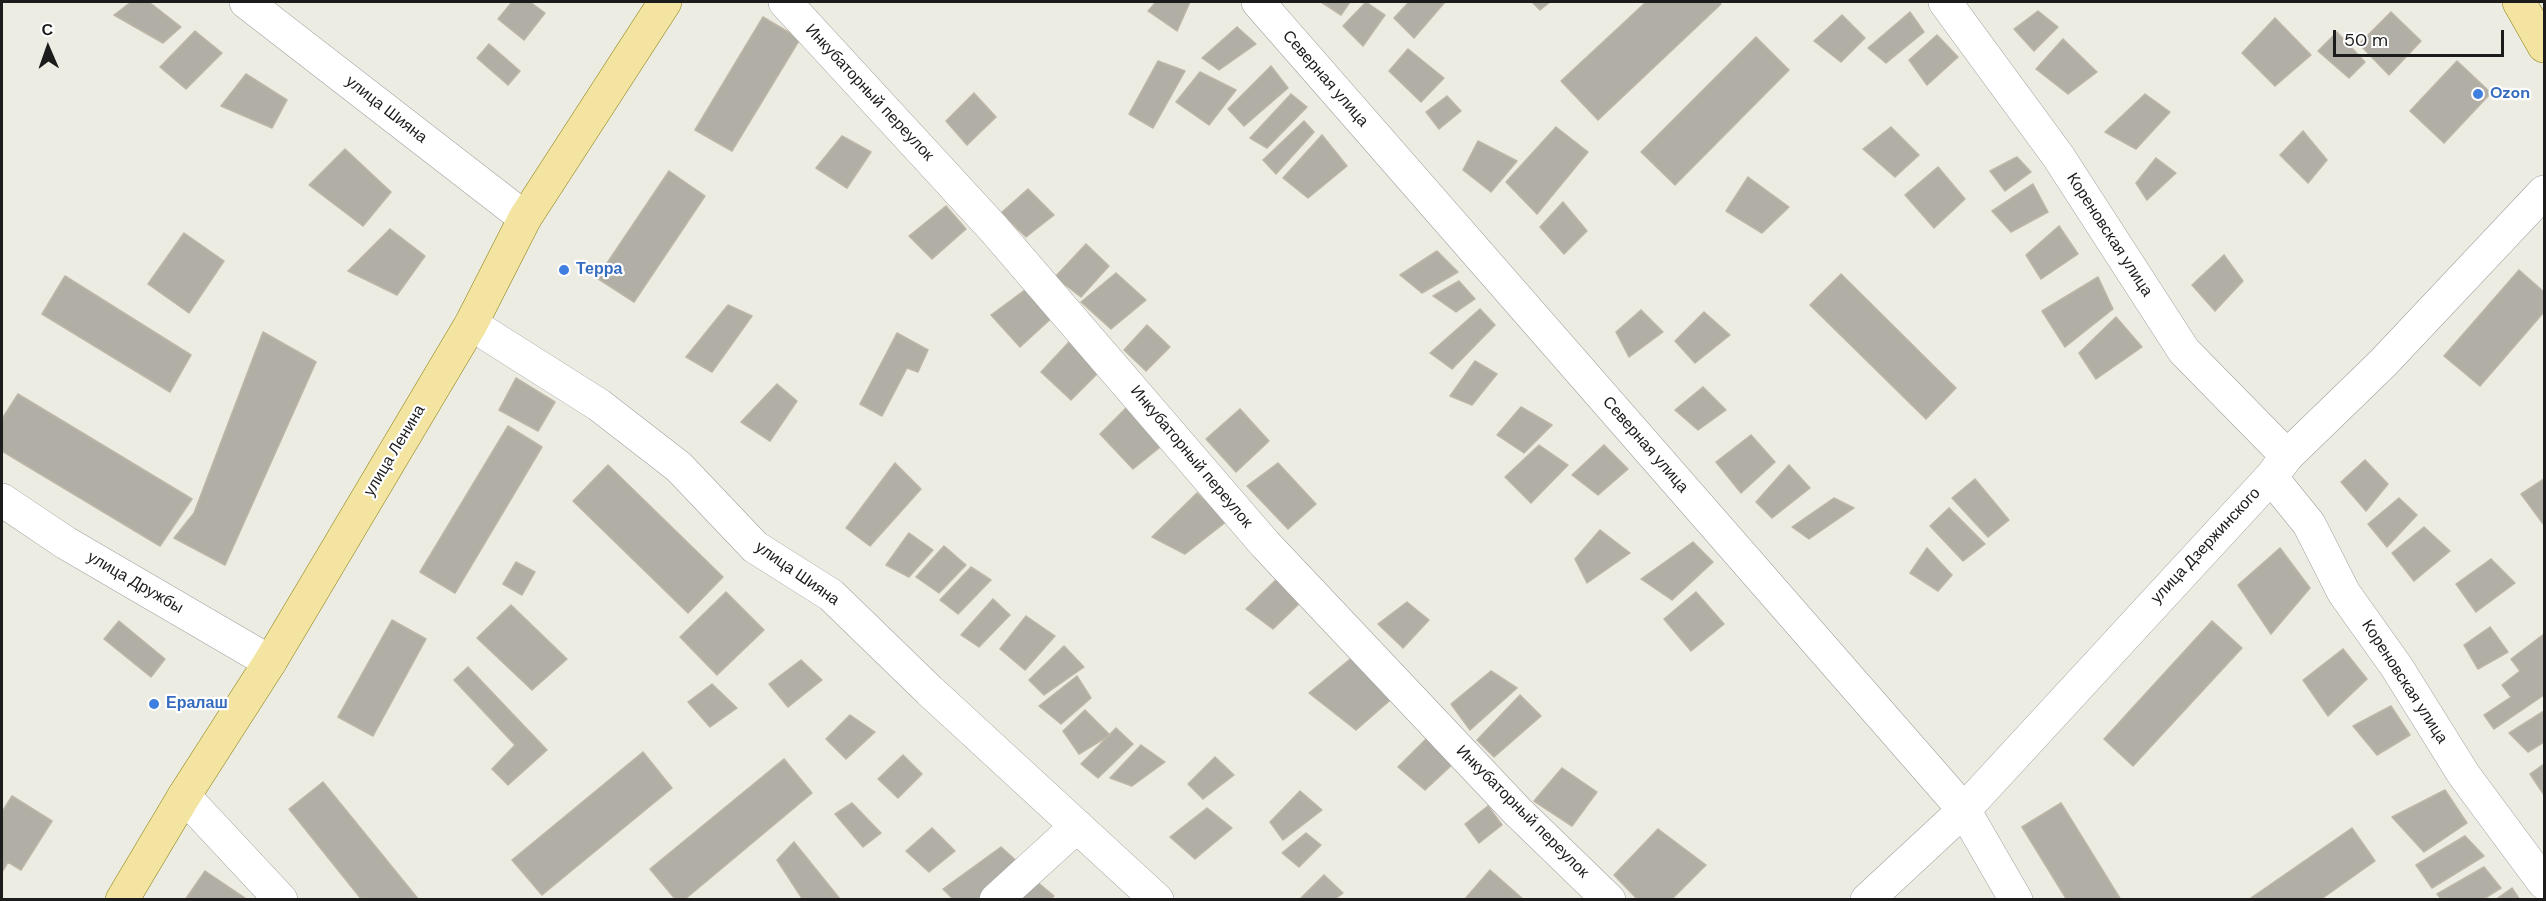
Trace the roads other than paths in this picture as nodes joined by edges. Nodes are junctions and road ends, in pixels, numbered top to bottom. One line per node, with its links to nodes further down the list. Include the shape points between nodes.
1 (246, 2): 9 (street, улица Шияна)
2 (665, 2): 9 (main road, улица Ленина)
3 (785, 2): 22 (street, Инкубаторный переулок, via 993,228 1265,544 1516,811)
4 (1258, 2): 15 (street, Северная улица)
5 (1945, 2): 11 (street, Кореновская улица, via 2058,156 2184,351)
6 (2519, 2): 7 (main road)
7 (2544, 46)
8 (2544, 192): 11 (street, улица Дзержинского, via 2383,363)
9 (525, 218): 10 (main road, улица Ленина)
10 (471, 324): 13 (main road, улица Ленина); 16 (street, улица Шияна, via 599,405 680,467 755,547 831,595)
11 (2279, 466): 15 (street, улица Дзержинского); 17 (street, Кореновская улица, via 2344,593 2396,666 2464,775)
12 (2, 500): 13 (street, улица Дружбы, via 66,543)
13 (270, 662): 14 (main road, улица Ленина)
14 (184, 796): 19 (main road, улица Ленина); 20 (street)
15 (1964, 810): 23 (street, улица Дзержинского); 24 (street, Северная улица)
16 (1077, 826): 18 (street, улица Шияна); 21 (street)
17 (2544, 883)
18 (1156, 899)
19 (122, 900)
20 (281, 900)
21 (996, 900)
22 (1609, 900)
23 (1867, 900)
24 (2016, 900)

